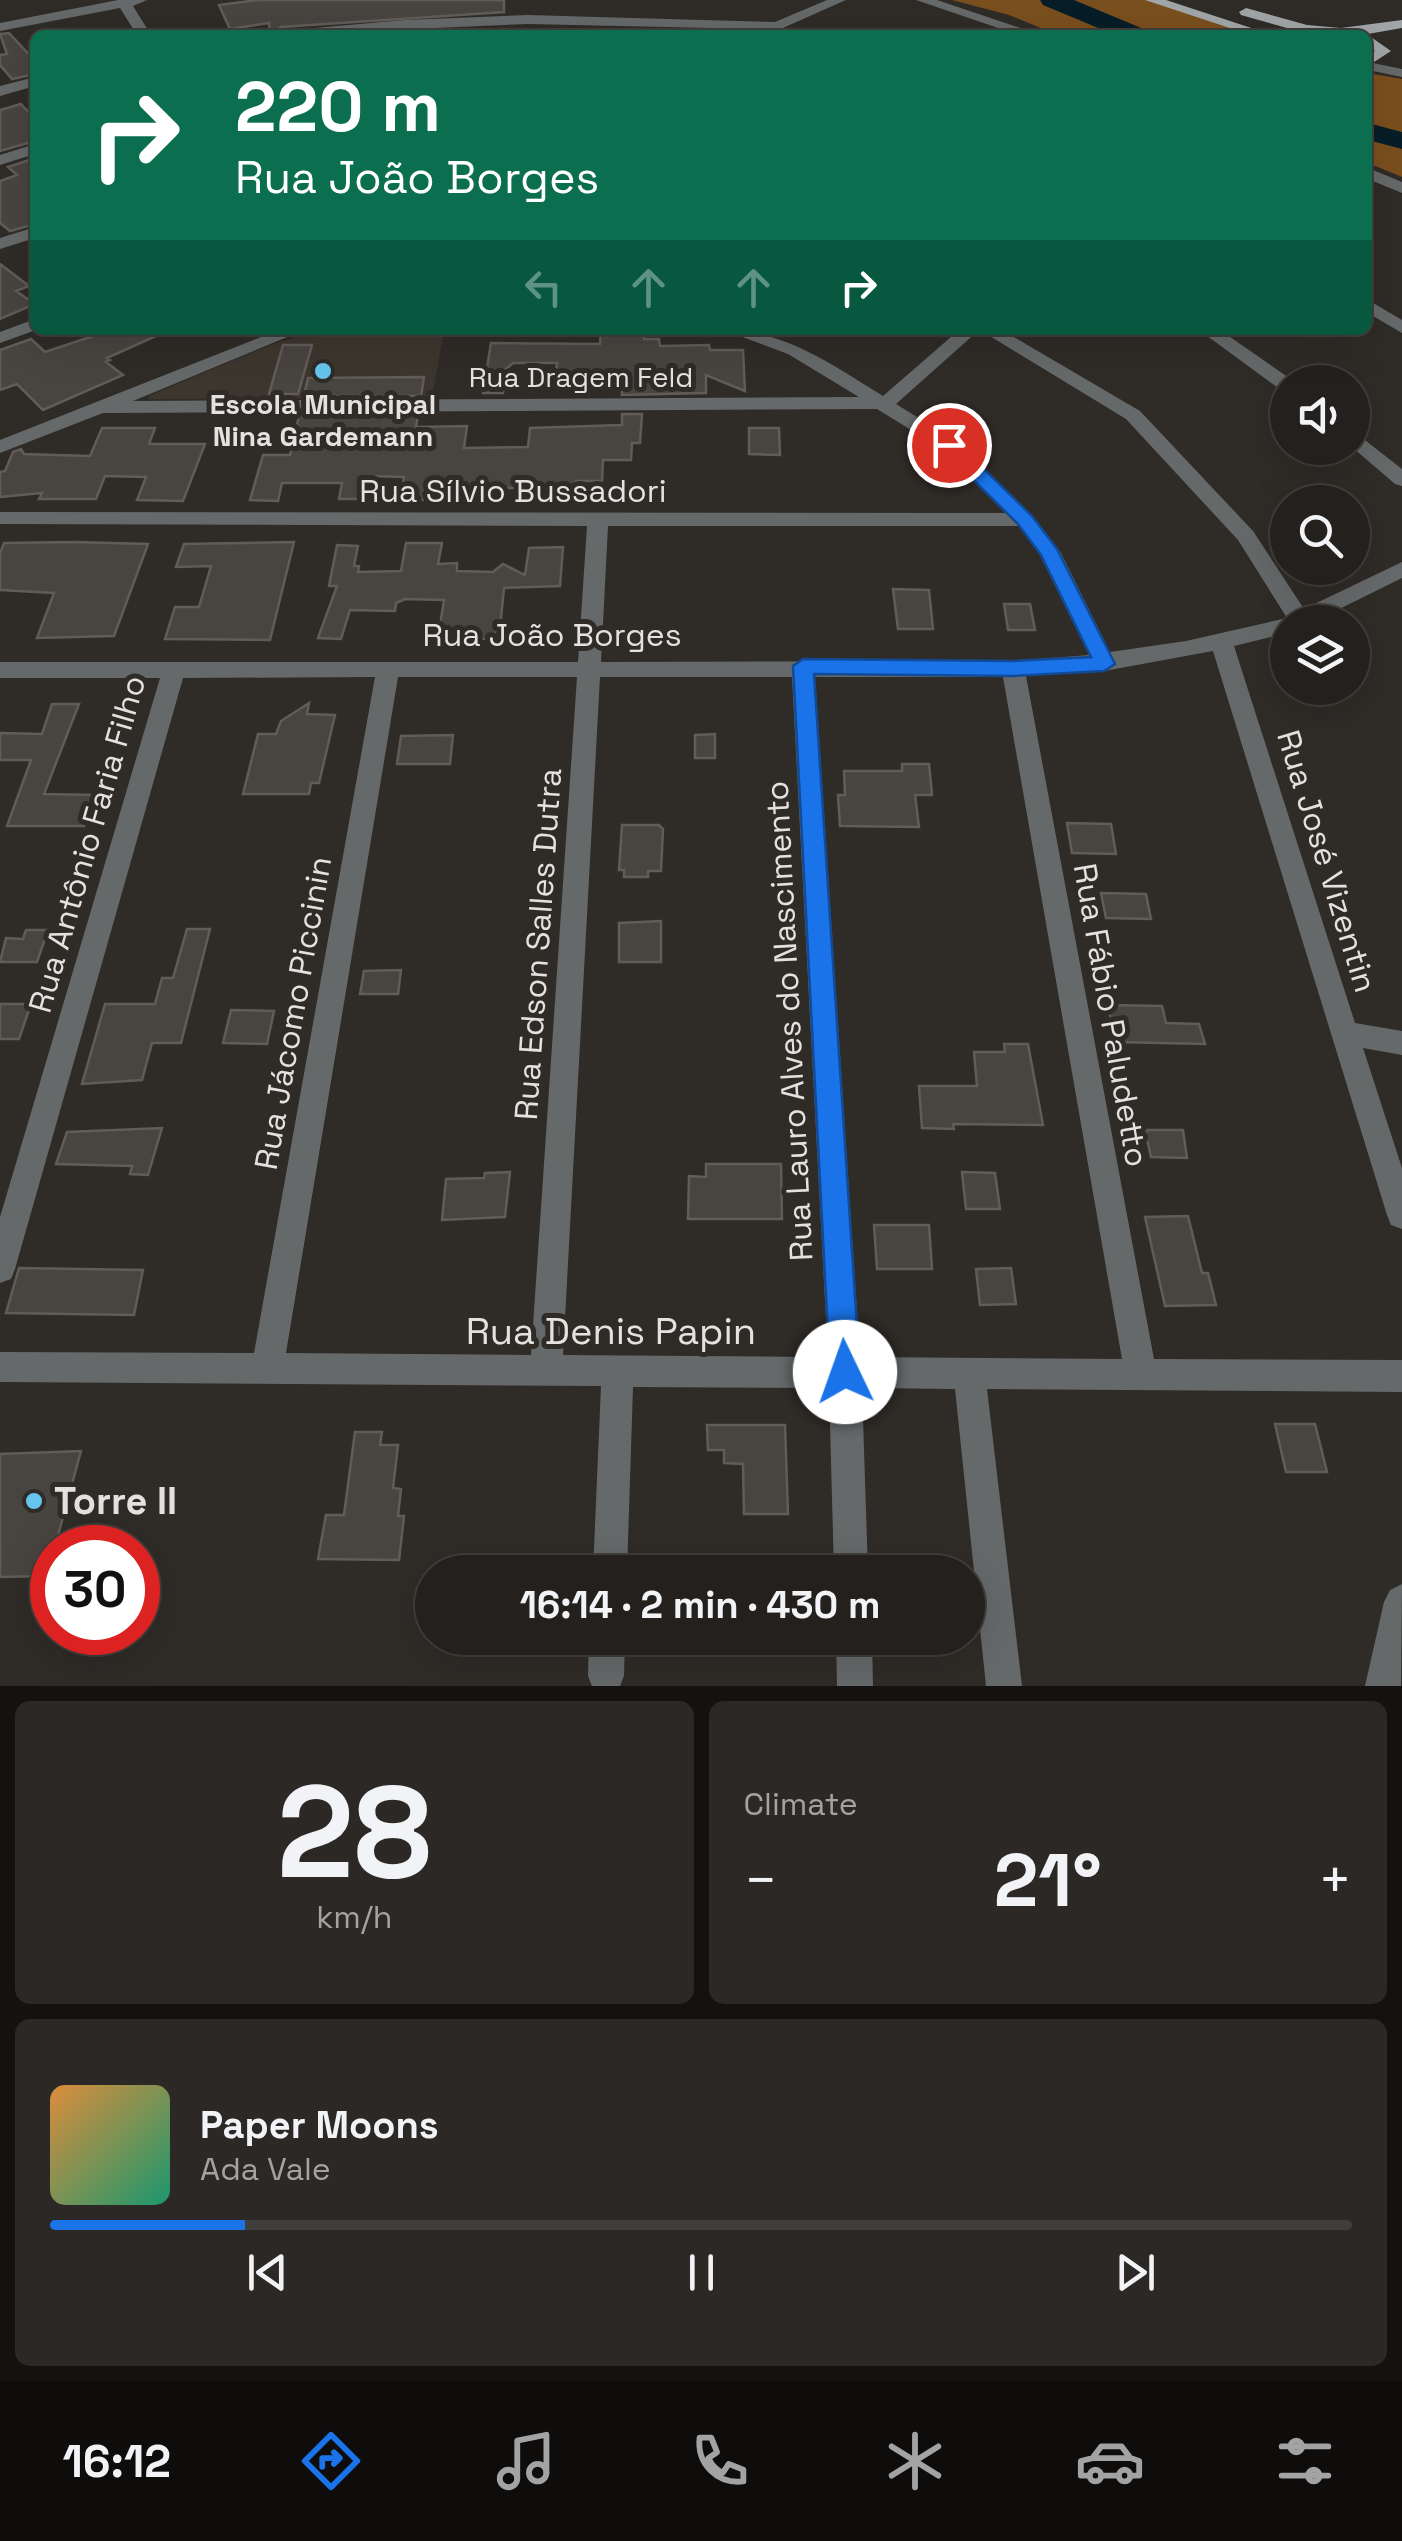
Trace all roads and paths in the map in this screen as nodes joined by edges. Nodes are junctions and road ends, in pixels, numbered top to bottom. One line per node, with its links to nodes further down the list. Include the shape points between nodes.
1 (839, 0): 9 (street)
2 (923, 0): 15 (street)
3 (1152, 0): 16 (main road)
4 (1200, 0): 11 (main road)
5 (132, 2): 6 (street); 12 (street)
6 (90, 9): 7 (street); 10 (street)
7 (0, 12)
8 (1402, 24): 19 (main road)
9 (776, 26): 13 (street, via 551,16); 14 (street)
10 (0, 27)
11 (1304, 28): 17 (main road); 18 (main road)
12 (142, 30)
13 (322, 30)
14 (766, 30)
15 (1018, 30)
16 (1250, 30)
17 (1298, 30)
18 (1319, 30)
19 (1370, 30)
20 (1402, 36): 21 (main road)
21 (1375, 44): 22 (street)
22 (1402, 56)
23 (1372, 65): 24 (street)
24 (1402, 73)
25 (30, 82): 26 (street)
26 (0, 91)
27 (30, 151): 28 (street)
28 (0, 160)
29 (1372, 175): 30 (street)
30 (1402, 188)
31 (30, 234): 32 (street)
32 (0, 244)
33 (1372, 309): 35 (street)
34 (30, 326): 41 (street)
35 (1402, 328)
36 (282, 335): 44 (street)
37 (748, 335): 43 (street, via 795,350)
38 (964, 335): 43 (street)
39 (998, 335): 52 (street, via 1134,415 1246,536)
40 (1215, 335): 42 (street)
41 (0, 338)
42 (1270, 373)
43 (886, 404): 44 (street, Rua Dragem Feld); 49 (street, via 949,445)
44 (97, 407): 45 (street)
45 (0, 447)
46 (1370, 452): 47 (street)
47 (1402, 480)
48 (0, 518): 50 (street, Rua Sílvio Bussadori)
49 (1025, 520): 50 (street, Rua Sílvio Bussadori); 56 (street, via 1050,554)
50 (598, 522): 58 (street, Rua Edson Salles Dutra)
51 (1402, 569): 53 (street)
52 (1289, 605)
53 (1332, 605)
54 (1270, 630): 55 (street, Rua João Borges)
55 (1222, 643): 56 (street, Rua João Borges); 63 (street, Rua José Vizentin)
56 (1104, 664): 59 (street, Rua João Borges)
57 (803, 666): 58 (street, Rua João Borges); 59 (street, Rua João Borges); 71 (street, Rua Lauro Alves do Nascimento)
58 (590, 668): 61 (street, Rua João Borges); 69 (street, Rua Edson Salles Dutra)
59 (1013, 668): 73 (street, Rua Fábio Paludetto)
60 (174, 669): 61 (street, Rua João Borges); 62 (street, Rua João Borges); 66 (street, Rua Antônio Faria Filho)
61 (388, 669): 68 (street, Rua Jácomo Piccinin)
62 (0, 670)
63 (1345, 1034): 64 (street); 65 (street, Rua José Vizentin)
64 (1402, 1044)
65 (1402, 1215)
66 (0, 1269)
67 (0, 1366): 68 (street, Rua Denis Papin)
68 (267, 1369): 69 (street, Rua Denis Papin)
69 (546, 1370): 70 (street, Rua Denis Papin)
70 (618, 1371): 71 (street, Rua Denis Papin); 75 (street)
71 (845, 1372): 72 (street, Rua Denis Papin); 76 (street, Rua Lauro Alves do Nascimento)
72 (969, 1373): 73 (street, Rua Denis Papin); 82 (street)
73 (1140, 1374): 74 (street, Rua Denis Papin)
74 (1402, 1376)
75 (611, 1555)
76 (851, 1555)
77 (1402, 1602): 83 (street)
78 (607, 1655): 80 (street)
79 (854, 1655): 81 (street)
80 (606, 1676)
81 (855, 1686)
82 (1004, 1686)
83 (1383, 1686)

